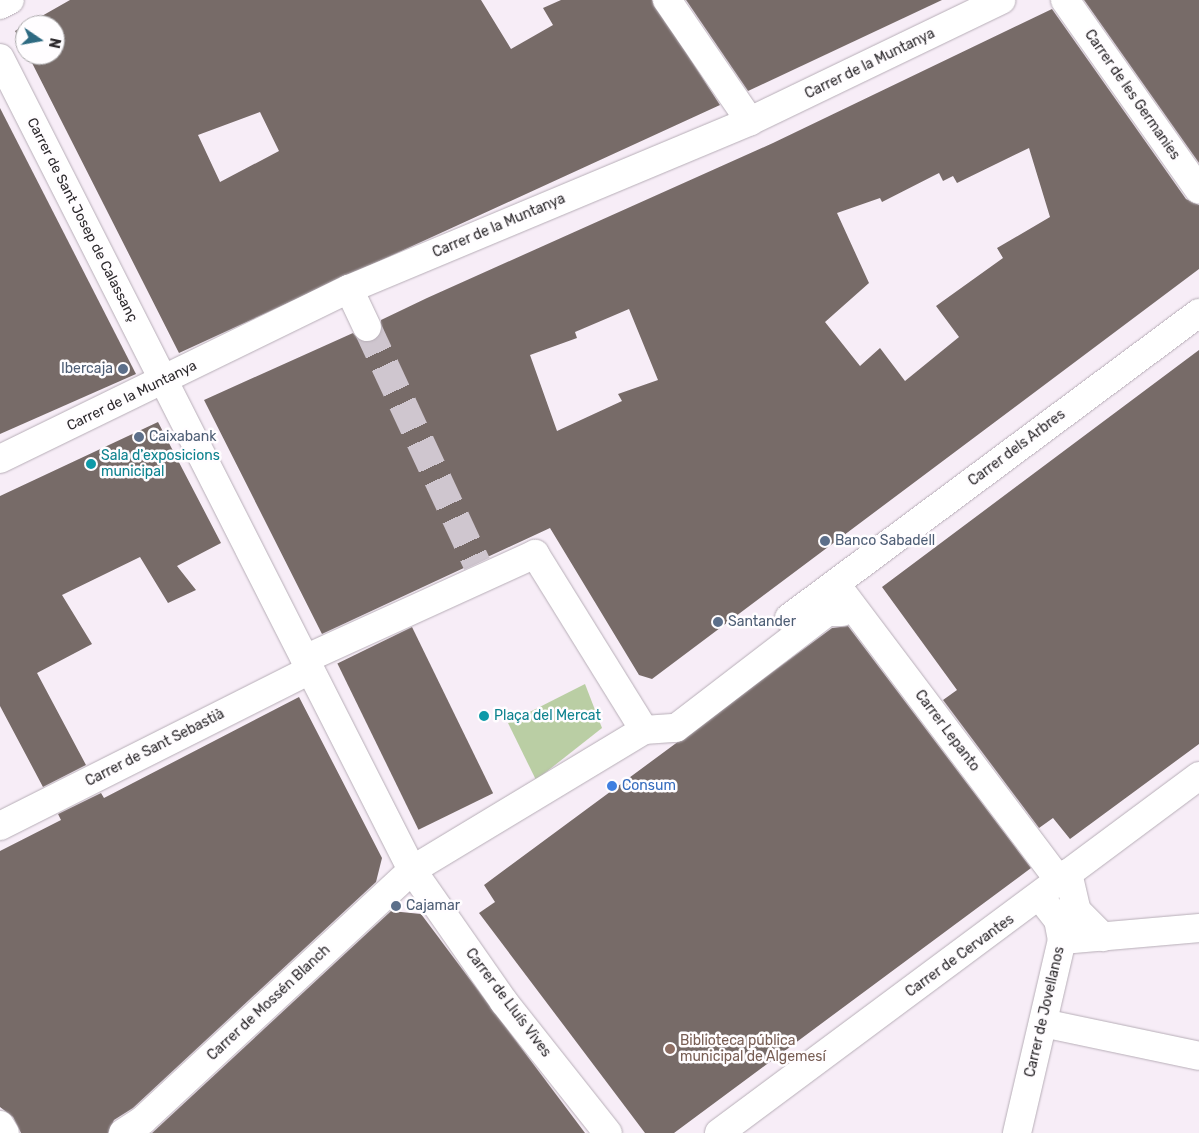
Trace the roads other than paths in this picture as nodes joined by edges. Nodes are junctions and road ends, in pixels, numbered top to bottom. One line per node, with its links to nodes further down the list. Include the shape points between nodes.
1 (10, 0): 5 (street)
2 (667, 0): 7 (street)
3 (1001, 0): 7 (street, Carrer de la Muntanya)
4 (1065, 0): 8 (street, Carrer de les Germanies)
5 (0, 5)
6 (0, 58): 12 (street, Carrer de Sant Josep de Calassanç)
7 (750, 121): 9 (street, Carrer de la Muntanya)
8 (1199, 190)
9 (349, 289): 11 (street); 12 (street, Carrer de la Muntanya)
10 (1199, 313): 14 (street, Carrer dels Arbres)
11 (367, 327)
12 (164, 382): 13 (street, Carrer de la Muntanya); 16 (street, Carrer de Sant Josep de Calassanç)
13 (0, 459)
14 (835, 582): 17 (street, Carrer dels Arbres); 22 (street, Carrer Lepanto)
15 (842, 612): 18 (street, via 827,612 676,728)
16 (305, 660): 18 (street, via 480,571 535,554); 20 (street, Carrer de Sant Sebastià); 21 (street)
17 (681, 702)
18 (644, 730): 21 (street)
19 (1199, 776): 22 (street, Carrer de Cervantes)
20 (0, 826)
21 (412, 870): 27 (street, Carrer de Lluís Vives); 32 (street, Carrer de Mossén Blanch, via 143,1120)
22 (1056, 883): 25 (street); 26 (street, Carrer de Jovellanos); 34 (street, Carrer de Cervantes)
23 (461, 916): 27 (street, via 500,969)
24 (1199, 928): 25 (street)
25 (1102, 936): 26 (street)
26 (1062, 940): 28 (street, Carrer de Jovellanos)
27 (504, 1002): 33 (street, Carrer de Lluís Vives)
28 (1043, 1023): 29 (street); 35 (street, Carrer de Jovellanos)
29 (1199, 1056)
30 (0, 1125): 31 (street)
31 (6, 1133)
32 (123, 1133)
33 (608, 1133)
34 (720, 1133)
35 (1017, 1133)

